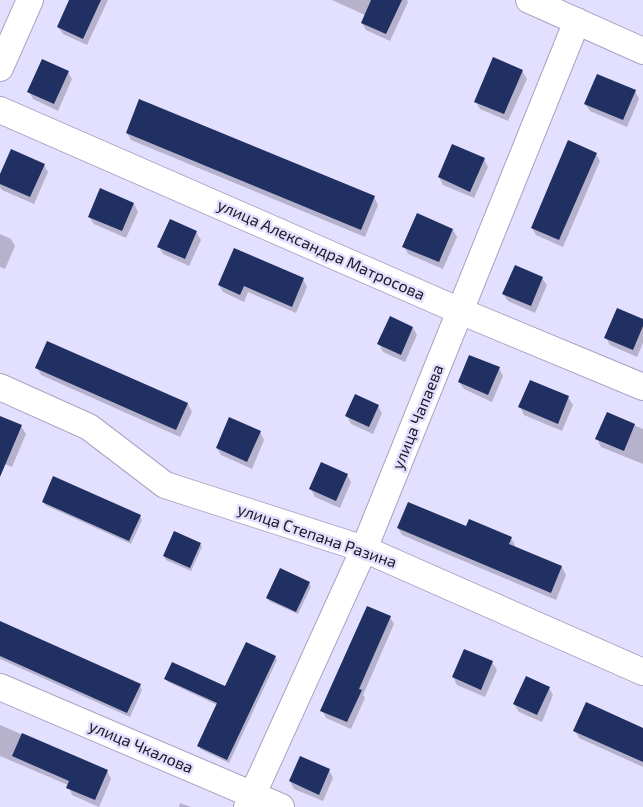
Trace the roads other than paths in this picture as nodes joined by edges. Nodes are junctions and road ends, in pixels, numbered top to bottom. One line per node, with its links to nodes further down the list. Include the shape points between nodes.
1 (30, 0): 5 (street)
2 (529, 0): 3 (street)
3 (577, 21): 4 (street); 7 (street, улица Чапаева)
4 (643, 50)
5 (0, 68)
6 (0, 110): 7 (street, улица Александра Матросова)
7 (460, 311): 9 (street, улица Александра Матросова); 10 (street, улица Чапаева)
8 (0, 387): 10 (street, улица Степана Разина, via 89,426 164,486)
9 (643, 387)
10 (364, 549): 11 (street, улица Степана Разина); 13 (street, улица Чапаева)
11 (643, 672)
12 (0, 687): 13 (street, улица Чкалова)
13 (250, 801): 14 (street, улица Чкалова)
14 (281, 807)

